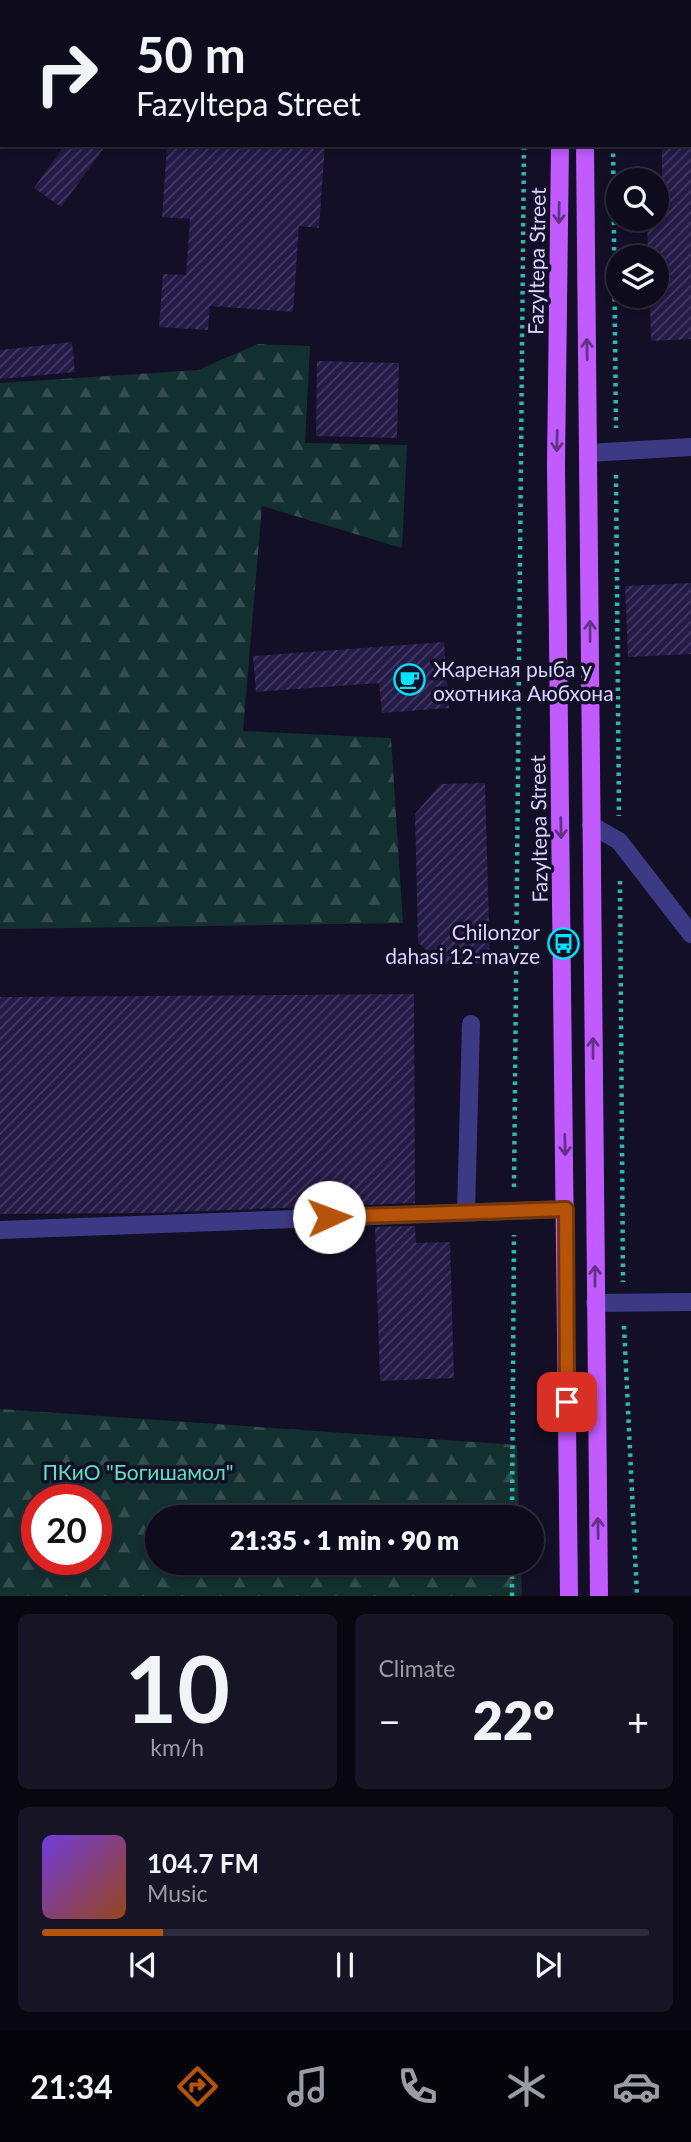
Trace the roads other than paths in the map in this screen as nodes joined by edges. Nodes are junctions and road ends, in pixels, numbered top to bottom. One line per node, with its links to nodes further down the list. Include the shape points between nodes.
1 (560, 147): 8 (main road, Fazyltepa Street, one-way to 8, via 556,465)
2 (585, 147): 4 (main road, one-way to 2)
3 (691, 447): 4 (street)
4 (588, 453): 5 (main road, one-way to 4)
5 (592, 825): 6 (street, via 620,841); 12 (main road, one-way to 5)
6 (691, 934)
7 (471, 1024): 9 (street)
8 (566, 1209): 9 (street); 13 (main road, Fazyltepa Street)
9 (466, 1212): 10 (street)
10 (0, 1230)
11 (691, 1302): 12 (street)
12 (595, 1303): 14 (main road, one-way to 12)
13 (569, 1596)
14 (599, 1596)

